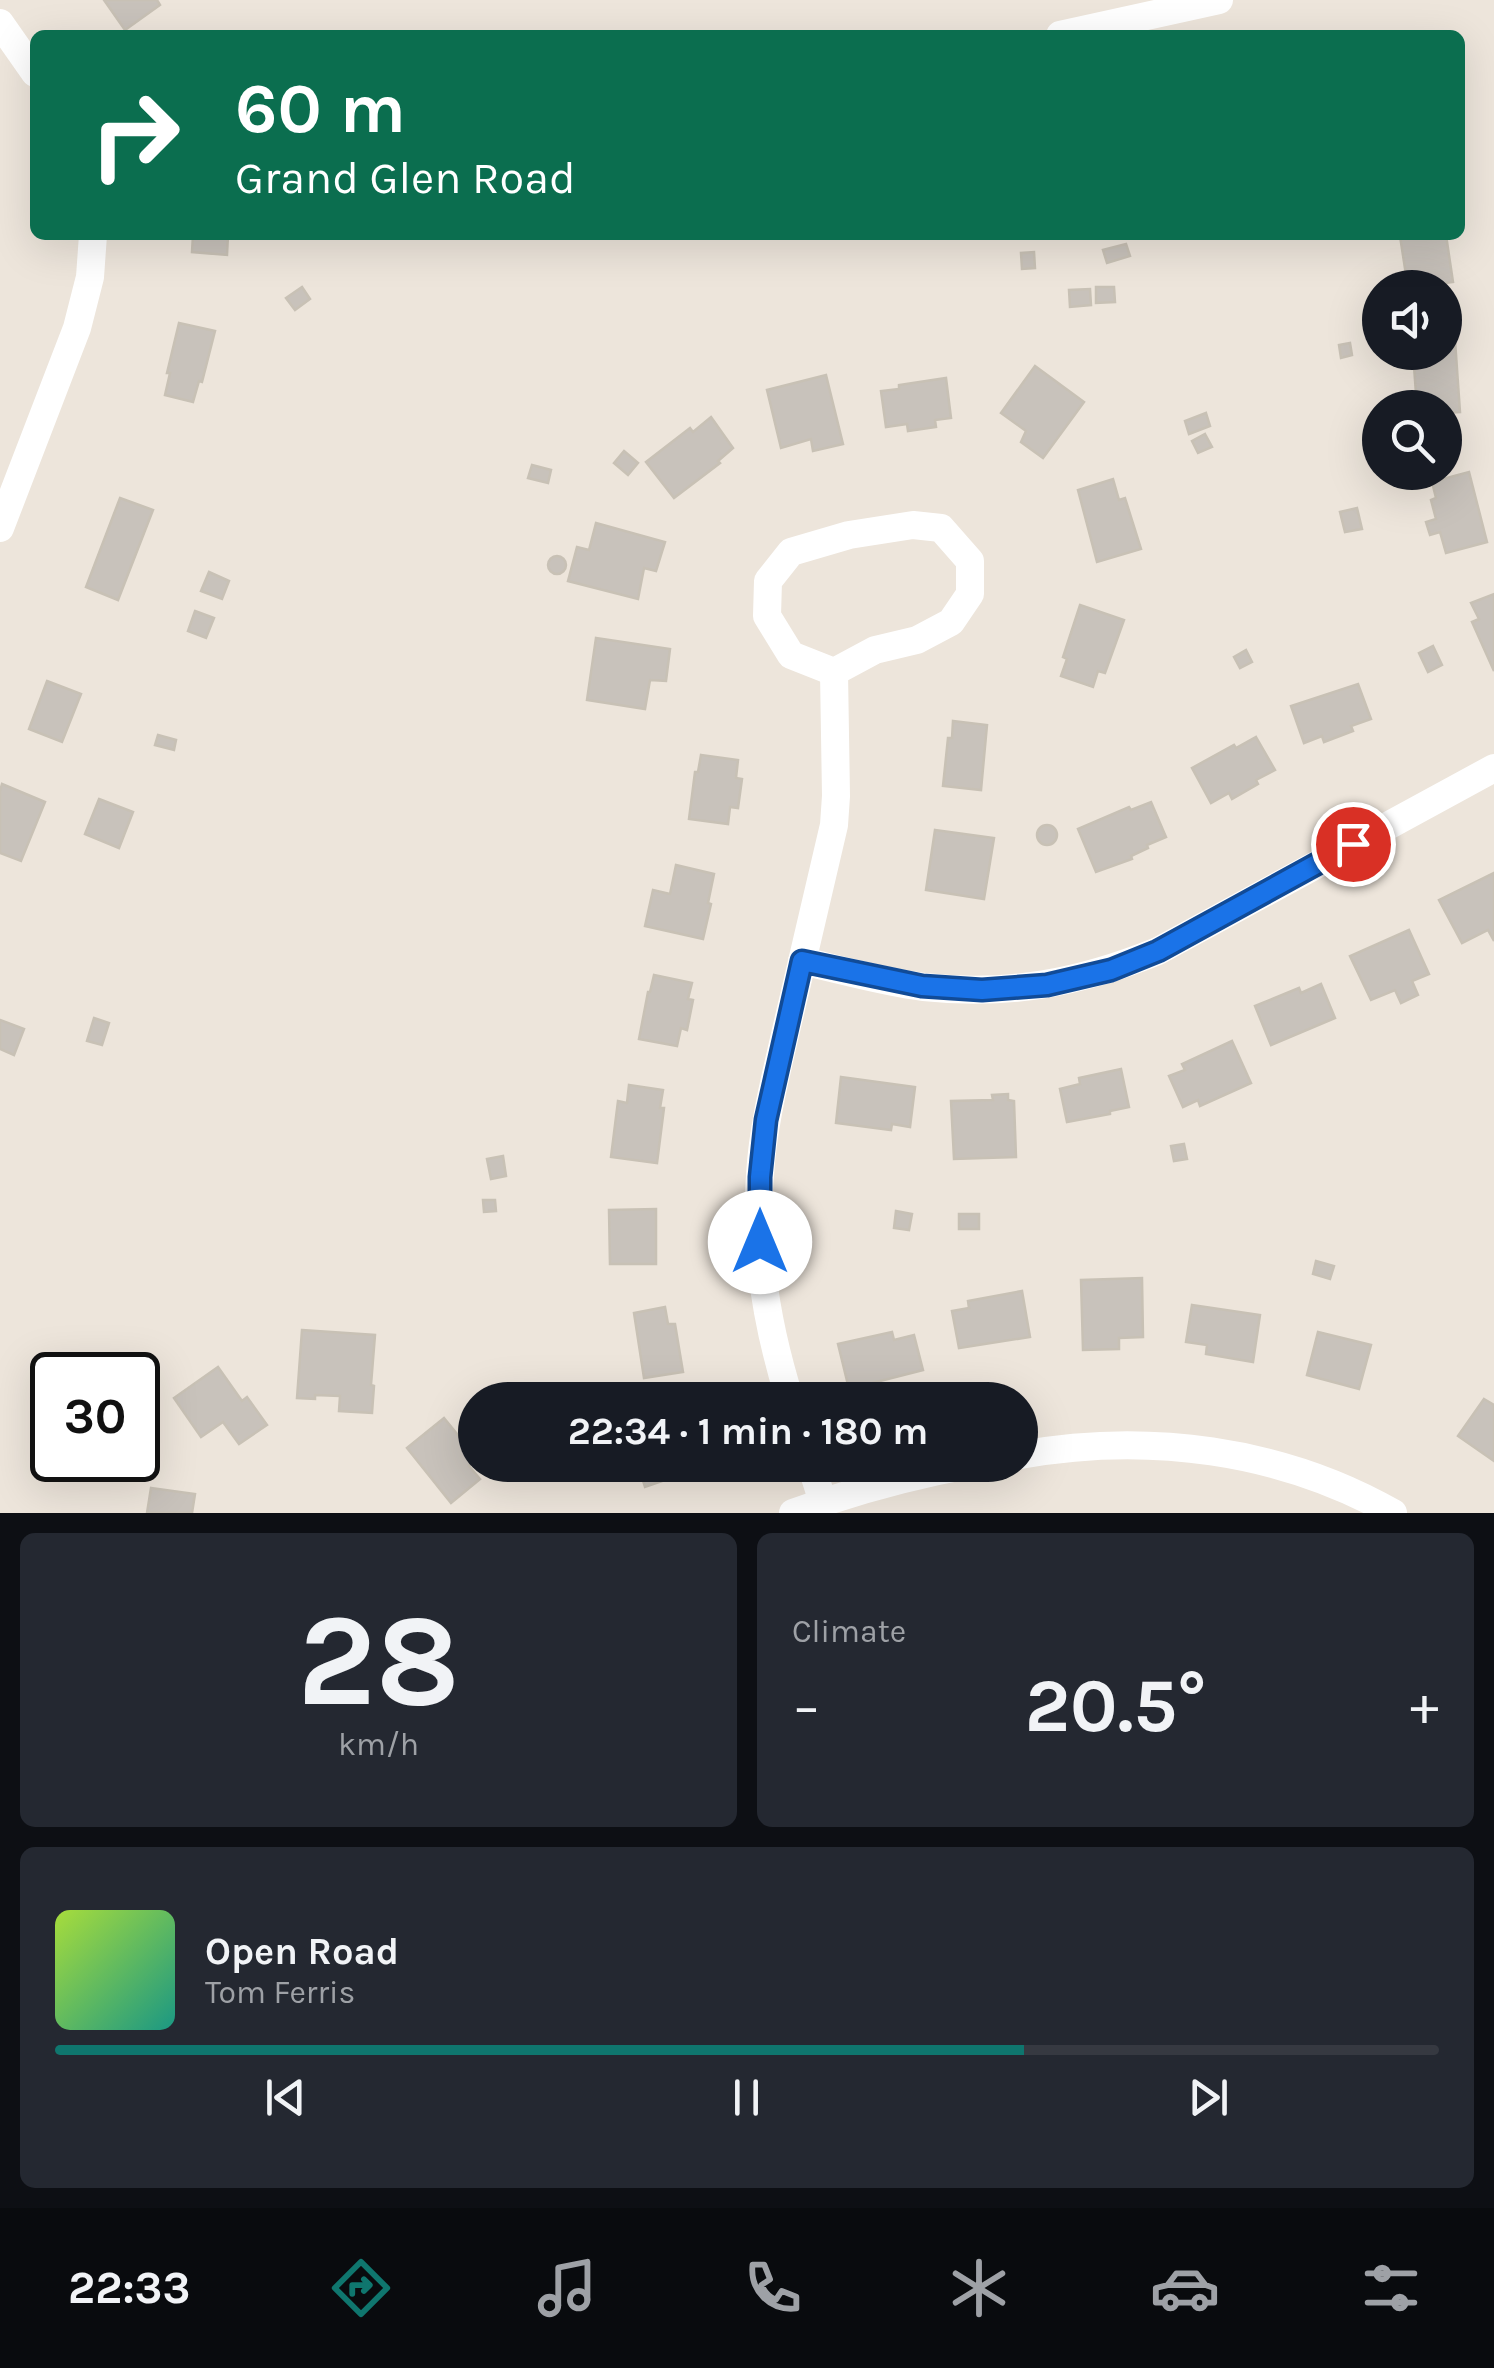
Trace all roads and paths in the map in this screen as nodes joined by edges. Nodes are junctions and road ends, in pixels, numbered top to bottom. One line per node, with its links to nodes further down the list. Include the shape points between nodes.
1 (1219, 0): 2 (street)
2 (1106, 12): 4 (street)
3 (0, 23): 5 (street)
4 (1070, 30)
5 (30, 66)
6 (93, 240): 7 (street, via 78,328)
7 (0, 528)
8 (834, 672): 8 (street, via 951,622 970,594 970,561 942,528 913,525 848,535 791,552 768,581 767,616 791,655); 10 (street, via 834,825)
9 (1494, 768): 10 (street, via 1158,951 1111,970 1047,985 982,990 922,986)
10 (802, 961): 11 (street, via 760,1177 765,1300)
11 (785, 1382)
12 (1038, 1453): 17 (street, via 1119,1445 1249,1458 1322,1479)
13 (817, 1482): 15 (street)
14 (890, 1482): 15 (street)
15 (823, 1502): 16 (street)
16 (794, 1513)
17 (1393, 1513)

